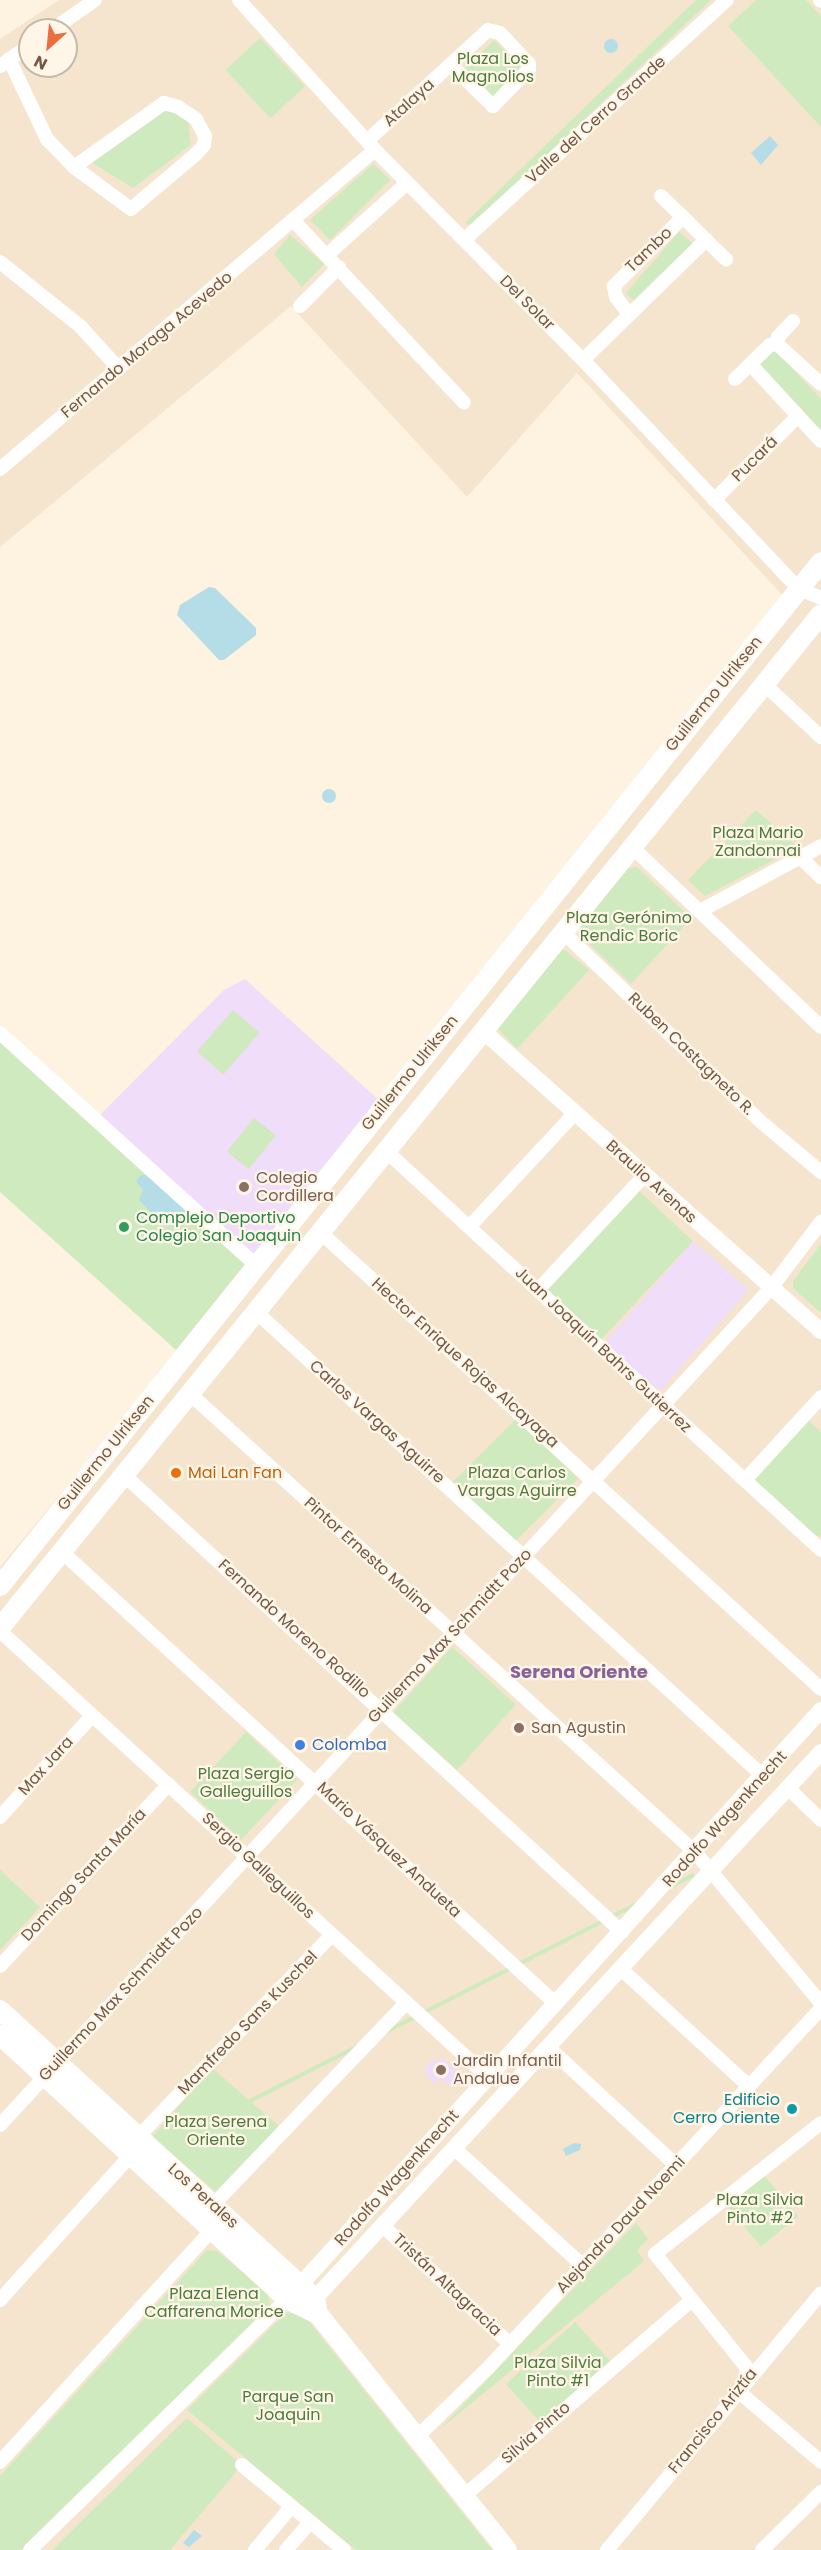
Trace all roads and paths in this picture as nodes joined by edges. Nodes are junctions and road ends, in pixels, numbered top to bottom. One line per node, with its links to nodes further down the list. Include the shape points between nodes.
1 (95, 0): 4 (street)
2 (239, 0): 8 (street, Del Solar)
3 (728, 0): 14 (street, Valle del Cerro Grande)
4 (69, 18)
5 (18, 53): 6 (street)
6 (5, 62): 9 (street, via 47,139)
7 (451, 64): 7 (street, Atalaya, via 493,106 529,69 529,64 494,29 488,30); 8 (street, Atalaya)
8 (371, 146): 10 (street, Del Solar); 13 (street, Fernando Moraga Acevedo)
9 (74, 166): 9 (street, via 131,209 196,154 204,145 205,136 196,119 164,103)
10 (407, 183): 14 (street, Del Solar); 16 (street)
11 (661, 196): 12 (street, Tambo)
12 (683, 217): 15 (street, Tambo); 21 (street, Tambo, via 614,286 616,297)
13 (293, 220): 16 (street); 26 (street, Fernando Moraga Acevedo)
14 (464, 240): 24 (street, Del Solar)
15 (706, 240): 17 (street, Tambo); 21 (street, Tambo)
16 (327, 255): 19 (street)
17 (726, 259)
18 (0, 262): 26 (street, via 81,327)
19 (339, 267): 20 (street); 29 (street)
20 (300, 306)
21 (629, 314): 24 (street, Tambo)
22 (793, 321): 23 (street, via 778,337)
23 (777, 344): 25 (street, via 770,345); 28 (street)
24 (583, 360): 33 (street, Del Solar)
25 (752, 365): 27 (street); 30 (street)
26 (119, 369): 32 (street, Fernando Moraga Acevedo)
27 (735, 379)
28 (821, 384)
29 (464, 403)
30 (797, 417): 31 (street); 33 (street, Pucará)
31 (821, 441)
32 (0, 469)
33 (714, 500): 35 (street, Del Solar)
34 (821, 562): 35 (main road, Guillermo Ulriksen)
35 (799, 589): 36 (street, Del Solar); 56 (main road, Guillermo Ulriksen)
36 (821, 598)
37 (821, 614): 38 (main road, Guillermo Ulriksen)
38 (764, 684): 39 (street); 41 (main road, Guillermo Ulriksen)
39 (821, 737)
40 (821, 846): 42 (street)
41 (632, 847): 44 (street); 45 (main road, Guillermo Ulriksen)
42 (800, 857): 43 (street); 44 (street)
43 (821, 877)
44 (700, 911): 46 (street)
45 (563, 932): 47 (main road, Guillermo Ulriksen); 51 (street, Ruben Castagneto R., via 760,1121)
46 (821, 1027)
47 (483, 1031): 49 (street, Braulio Arenas); 50 (main road, Guillermo Ulriksen)
48 (0, 1033): 56 (street)
49 (574, 1114): 52 (street, Braulio Arenas); 54 (street)
50 (385, 1150): 54 (street, Juan Joaquín Bahrs Gutierrez); 55 (main road, Guillermo Ulriksen)
51 (821, 1172)
52 (644, 1176): 57 (street, Braulio Arenas); 58 (street)
53 (821, 1222): 57 (street, Guillermo Max Schmidtt Pozo)
54 (470, 1226): 58 (street, Juan Joaquín Bahrs Gutierrez)
55 (320, 1232): 59 (main road, Guillermo Ulriksen); 65 (street, Hector Enrique Rojas Alcayaga)
56 (256, 1265): 70 (main road, Guillermo Ulriksen)
57 (771, 1288): 60 (street, Braulio Arenas); 63 (street, Guillermo Max Schmidtt Pozo)
58 (538, 1290): 63 (street, Juan Joaquín Bahrs Gutierrez)
59 (255, 1311): 61 (main road, Guillermo Ulriksen); 69 (street, Carlos Vargas Aguirre)
60 (821, 1331)
61 (189, 1393): 64 (main road, Guillermo Ulriksen); 72 (street, Pintor Ernesto Molina)
62 (821, 1397): 66 (street)
63 (660, 1404): 65 (street, Guillermo Max Schmidtt Pozo); 66 (street, Juan Joaquín Bahrs Gutierrez)
64 (124, 1475): 68 (main road, Guillermo Ulriksen); 74 (street, Fernando Moreno Rodillo)
65 (593, 1479): 69 (street, Guillermo Max Schmidtt Pozo); 73 (street, Hector Enrique Rojas Alcayaga)
66 (745, 1480): 67 (street, Juan Joaquín Bahrs Gutierrez)
67 (819, 1546)
68 (61, 1551): 71 (main road, Guillermo Ulriksen); 79 (street, Mario Vásquez Andueta)
69 (524, 1556): 72 (street, Guillermo Max Schmidtt Pozo); 78 (street, Carlos Vargas Aguirre)
70 (0, 1586)
71 (0, 1629): 76 (street, Sergio Galleguillos)
72 (453, 1634): 74 (street, Guillermo Max Schmidtt Pozo); 84 (street, Pintor Ernesto Molina)
73 (821, 1689)
74 (383, 1710): 79 (street, Guillermo Max Schmidtt Pozo); 87 (street, Fernando Moreno Rodillo)
75 (821, 1710): 78 (street, Rodolfo Wagenknecht)
76 (92, 1716): 80 (street, Sergio Galleguillos); 82 (street, Max Jara)
77 (821, 1752): 81 (street, Rodolfo Wagenknecht)
78 (764, 1777): 84 (street, Rodolfo Wagenknecht)
79 (315, 1783): 85 (street, Guillermo Max Schmidtt Pozo); 93 (street, Mario Vásquez Andueta)
80 (169, 1784): 85 (street, Sergio Galleguillos); 89 (street, Domingo Santa María)
81 (788, 1788): 83 (street); 86 (street, Rodolfo Wagenknecht)
82 (0, 1817)
83 (821, 1820)
84 (695, 1852): 86 (street, Pintor Ernesto Molina); 87 (street, Rodolfo Wagenknecht)
85 (249, 1858): 88 (street, Sergio Galleguillos); 98 (street, Guillermo Max Schmidtt Pozo)
86 (713, 1871): 90 (street, Rodolfo Wagenknecht); 92 (street, Pintor Ernesto Molina)
87 (622, 1932): 93 (street, Rodolfo Wagenknecht)
88 (332, 1935): 91 (street, Sergio Galleguillos); 103 (street, Mamfredo Sans Kuschel)
89 (0, 1966)
90 (620, 1968): 97 (street, Rodolfo Wagenknecht); 100 (street)
91 (406, 2002): 99 (street, Sergio Galleguillos); 107 (street)
92 (821, 2003)
93 (556, 2004): 99 (street, Rodolfo Wagenknecht)
94 (821, 2008): 100 (street, Alejandro Daud Noemi)
95 (0, 2010): 98 (main road, Los Perales)
96 (0, 2036): 98 (main road, Los Perales)
97 (548, 2047): 104 (street, Rodolfo Wagenknecht); 106 (street)
98 (51, 2070): 102 (street, Guillermo Max Schmidtt Pozo); 103 (main road, Los Perales); 105 (main road, Los Perales)
99 (488, 2077): 111 (street, Rodolfo Wagenknecht)
100 (749, 2086): 106 (street, Alejandro Daud Noemi)
101 (821, 2123): 114 (street, via 656,2254)
102 (0, 2125)
103 (138, 2136): 107 (main road, Los Perales)
104 (455, 2149): 108 (street, Rodolfo Wagenknecht); 110 (street)
105 (130, 2155): 109 (main road, Los Perales); 113 (street)
106 (676, 2165): 110 (street, Alejandro Daud Noemi)
107 (213, 2205): 111 (main road, Los Perales)
108 (383, 2226): 115 (street, Rodolfo Wagenknecht); 116 (street, Tristán Altagracia)
109 (212, 2230): 111 (main road, Los Perales); 120 (street)
110 (583, 2266): 116 (street, Alejandro Daud Noemi)
111 (294, 2292): 115 (main road, Los Perales); 127 (street, Rodolfo Wagenknecht)
112 (821, 2293): 117 (street, Francisco Ariztía)
113 (0, 2300)
114 (692, 2301): 117 (street); 124 (street, Silvia Pinto)
115 (312, 2307): 119 (main road, Los Perales)
116 (510, 2344): 119 (street, Alejandro Daud Noemi)
117 (752, 2374): 118 (street, Francisco Ariztía)
118 (738, 2391): 121 (street); 132 (street, Francisco Ariztía)
119 (417, 2437): 124 (main road, Los Perales)
120 (0, 2462)
121 (821, 2462)
122 (242, 2465): 125 (street)
123 (821, 2492): 133 (street)
124 (464, 2496): 131 (main road, Los Perales)
125 (291, 2507): 126 (street); 128 (street)
126 (309, 2522): 129 (street); 130 (street)
127 (30, 2550)
128 (255, 2550)
129 (286, 2550)
130 (344, 2550)
131 (507, 2550)
132 (607, 2550)
133 (762, 2550)

